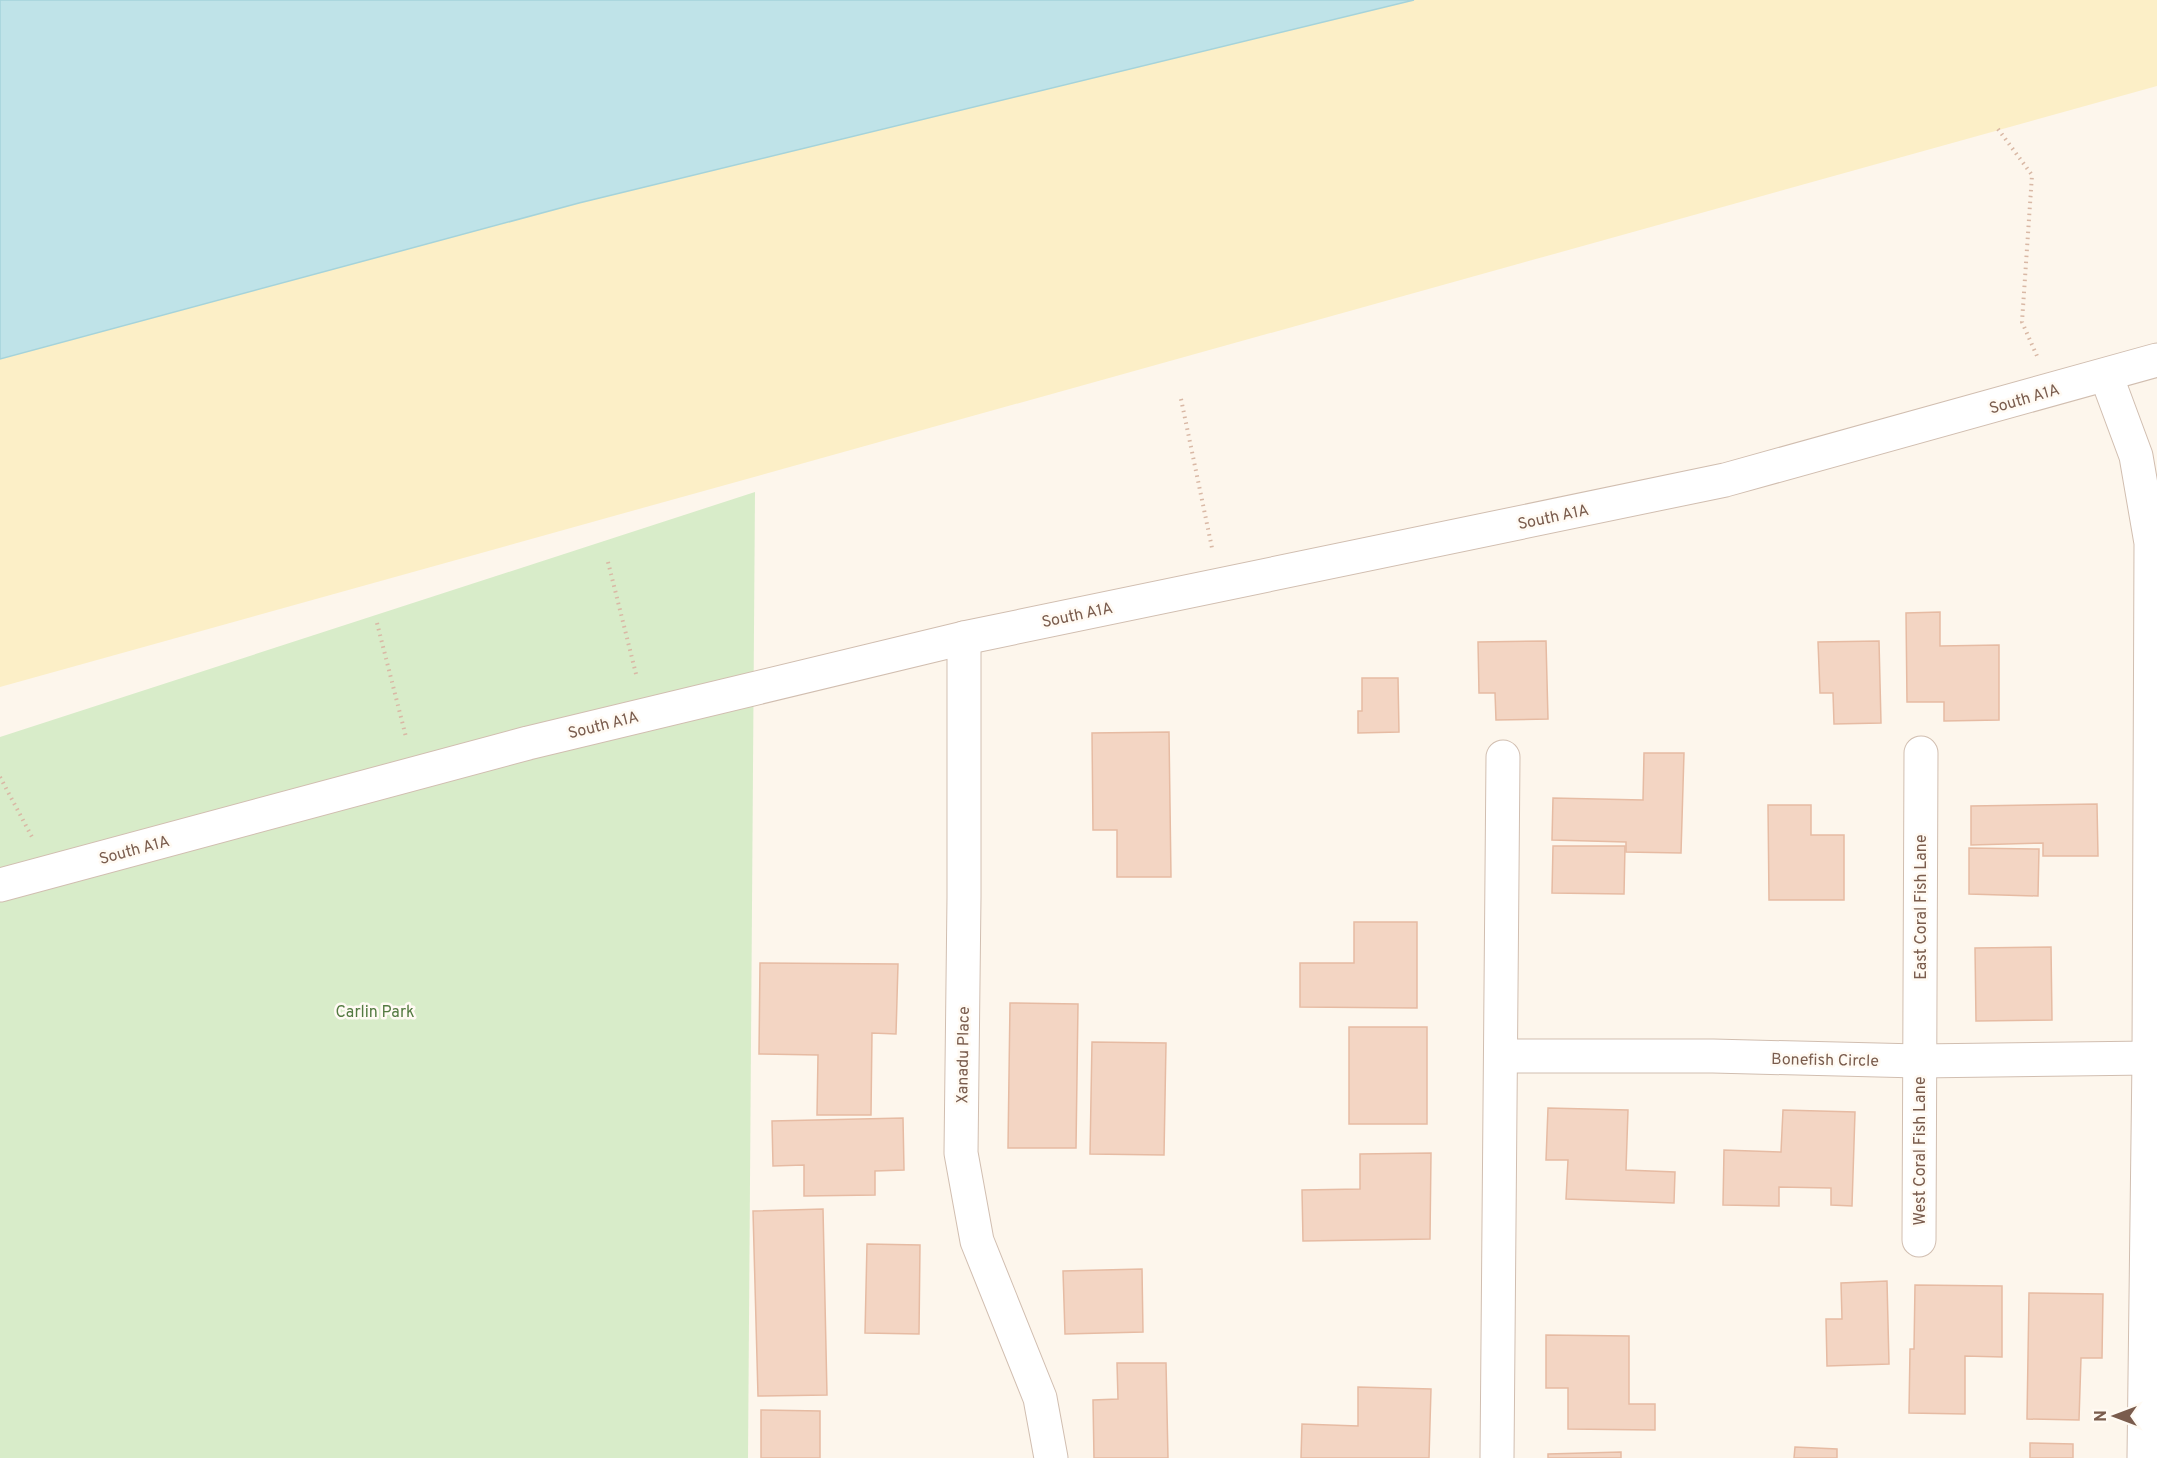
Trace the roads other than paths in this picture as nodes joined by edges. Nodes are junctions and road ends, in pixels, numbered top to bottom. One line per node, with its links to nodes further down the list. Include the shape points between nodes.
1 (2157, 360): 2 (street, South A1A)
2 (2106, 375): 3 (street, South A1A, via 1725,480); 8 (street, via 2136,456 2151,543)
3 (964, 638): 6 (street, South A1A, via 528,742); 11 (street, Xanadu Place, via 961,1153 977,1241 1040,1398)
4 (1921, 753): 9 (street, East Coral Fish Lane)
5 (1503, 757): 7 (street)
6 (0, 885)
7 (1501, 1056): 9 (street, Bonefish Circle); 12 (street)
8 (2153, 1057): 9 (street, Bonefish Circle); 13 (street)
9 (1918, 1061): 10 (street, West Coral Fish Lane)
10 (1919, 1240)
11 (1051, 1458)
12 (1497, 1458)
13 (2144, 1458)

